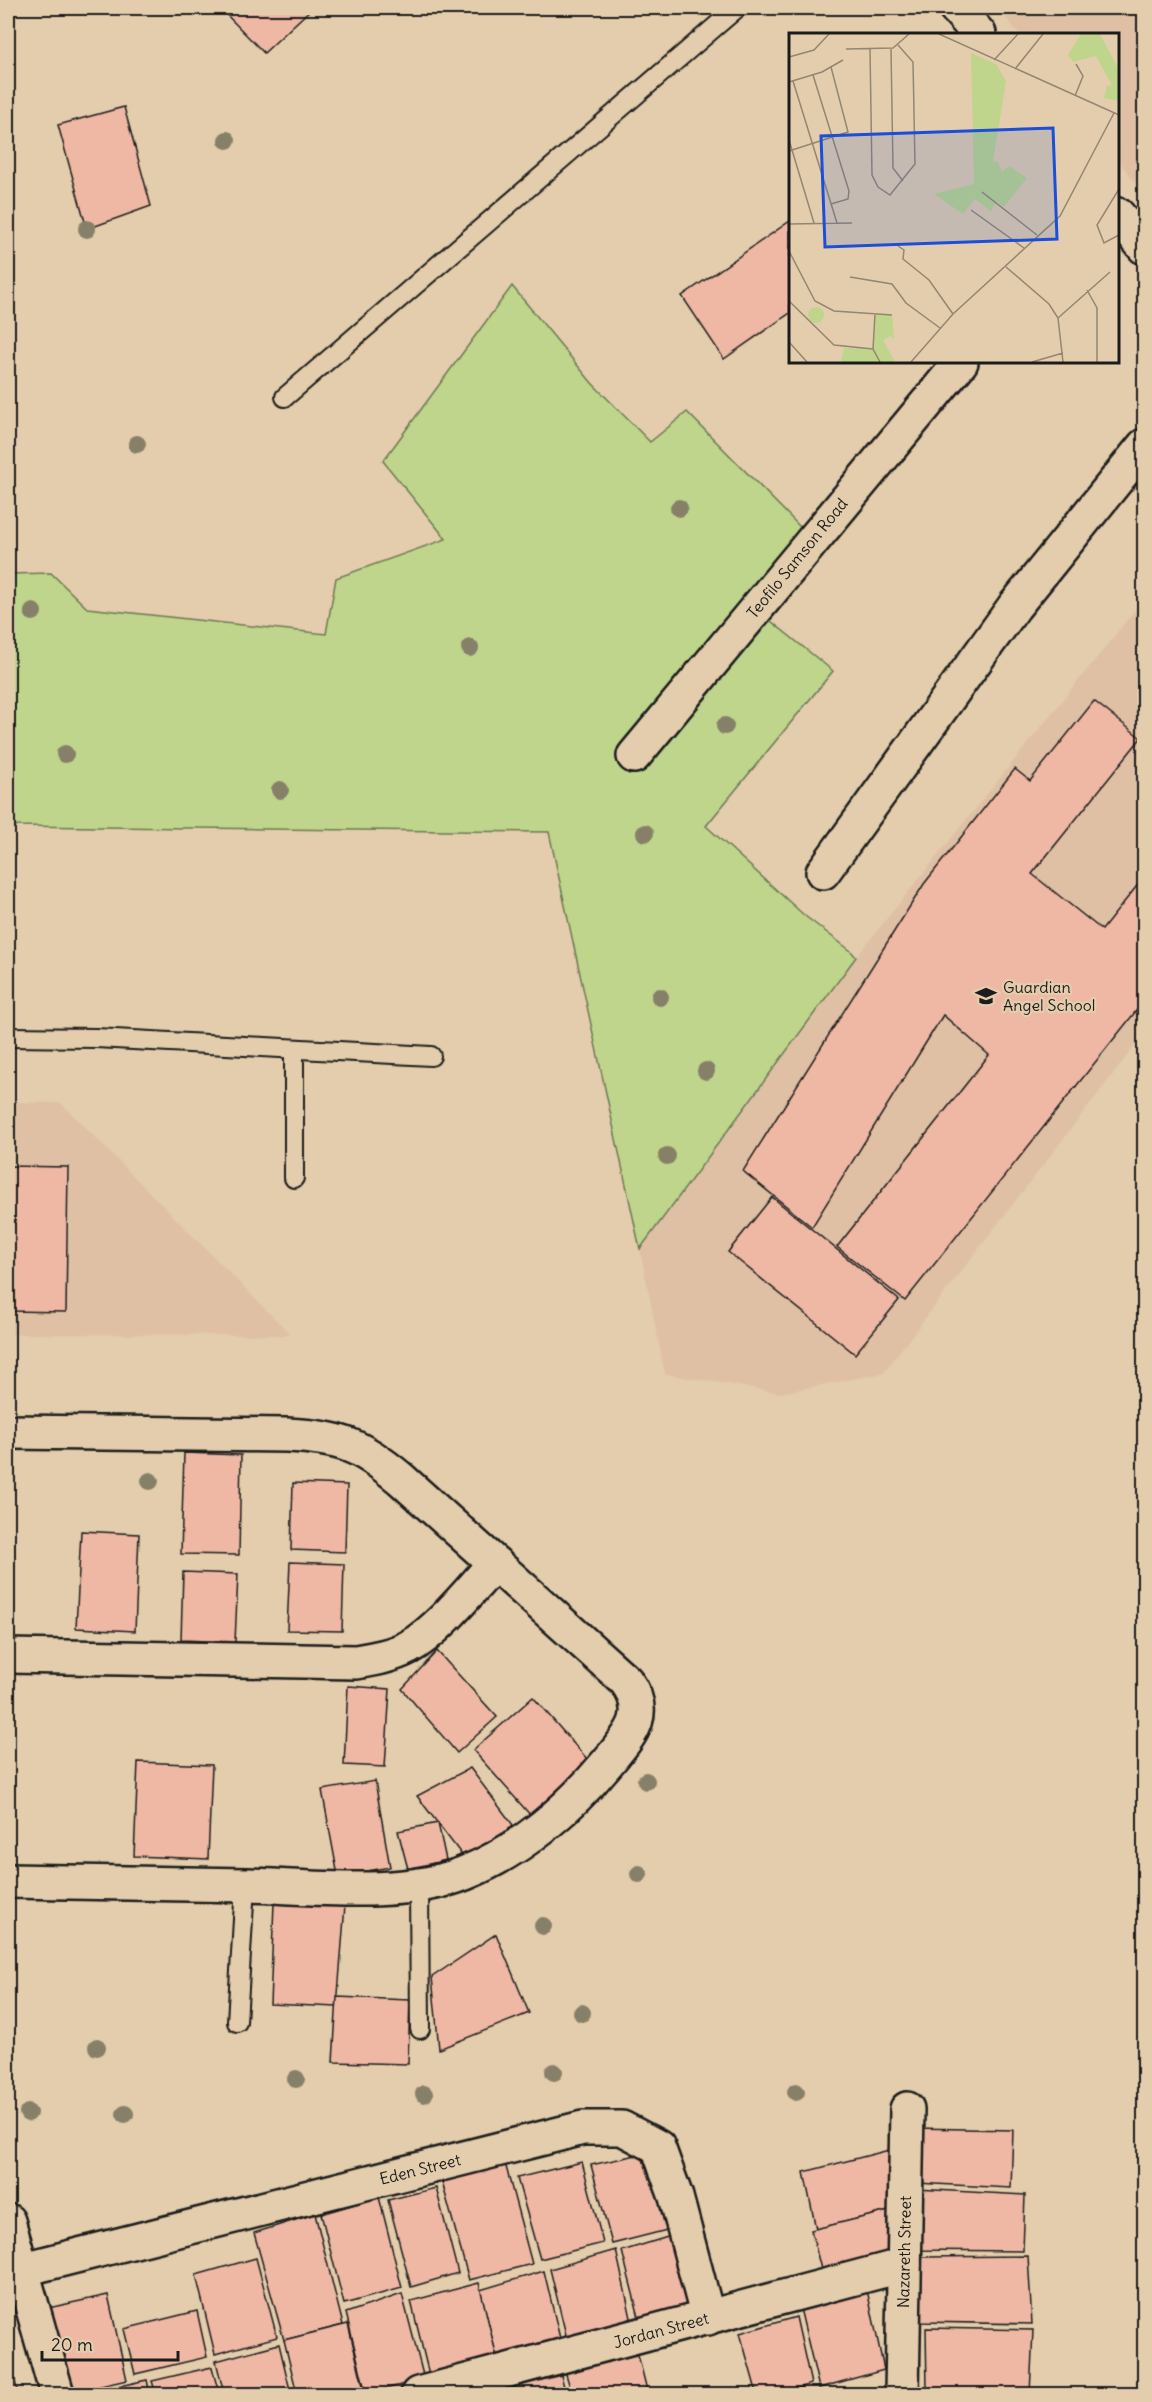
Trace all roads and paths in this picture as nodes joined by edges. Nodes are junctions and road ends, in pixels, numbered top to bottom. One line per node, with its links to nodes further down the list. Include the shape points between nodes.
1 (737, 8): 7 (lane)
2 (956, 8): 3 (street)
3 (978, 33)
4 (1119, 216): 5 (street)
5 (1144, 247)
6 (960, 363): 9 (street, Teofilo Samson Road)
7 (285, 397)
8 (1144, 446): 10 (street, via 1014,607)
9 (634, 756)
10 (823, 872)
11 (8, 1037): 12 (lane)
12 (294, 1049): 13 (lane); 14 (lane)
13 (431, 1056)
14 (294, 1178)
15 (8, 1432): 16 (street, via 286,1435 323,1437 350,1444 374,1456)
16 (495, 1563): 17 (street, via 428,1635 381,1658 356,1662); 20 (street, via 626,1681 638,1707 636,1722 591,1782 544,1826 502,1857 463,1874)
17 (8, 1656)
18 (8, 1881): 19 (street)
19 (245, 1885): 20 (street); 21 (lane)
20 (419, 1885): 22 (lane)
21 (237, 2022)
22 (420, 2029)
23 (907, 2109): 25 (street, Nazareth Street)
24 (8, 2221): 26 (street)
25 (904, 2265): 27 (street, Jordan Street); 30 (street, Nazareth Street)
26 (15, 2271): 27 (street, Eden Street, via 583,2128 622,2128 658,2147 676,2197); 28 (street)
27 (708, 2318): 29 (street, Jordan Street)
28 (57, 2394)
29 (418, 2394)
30 (902, 2394)

